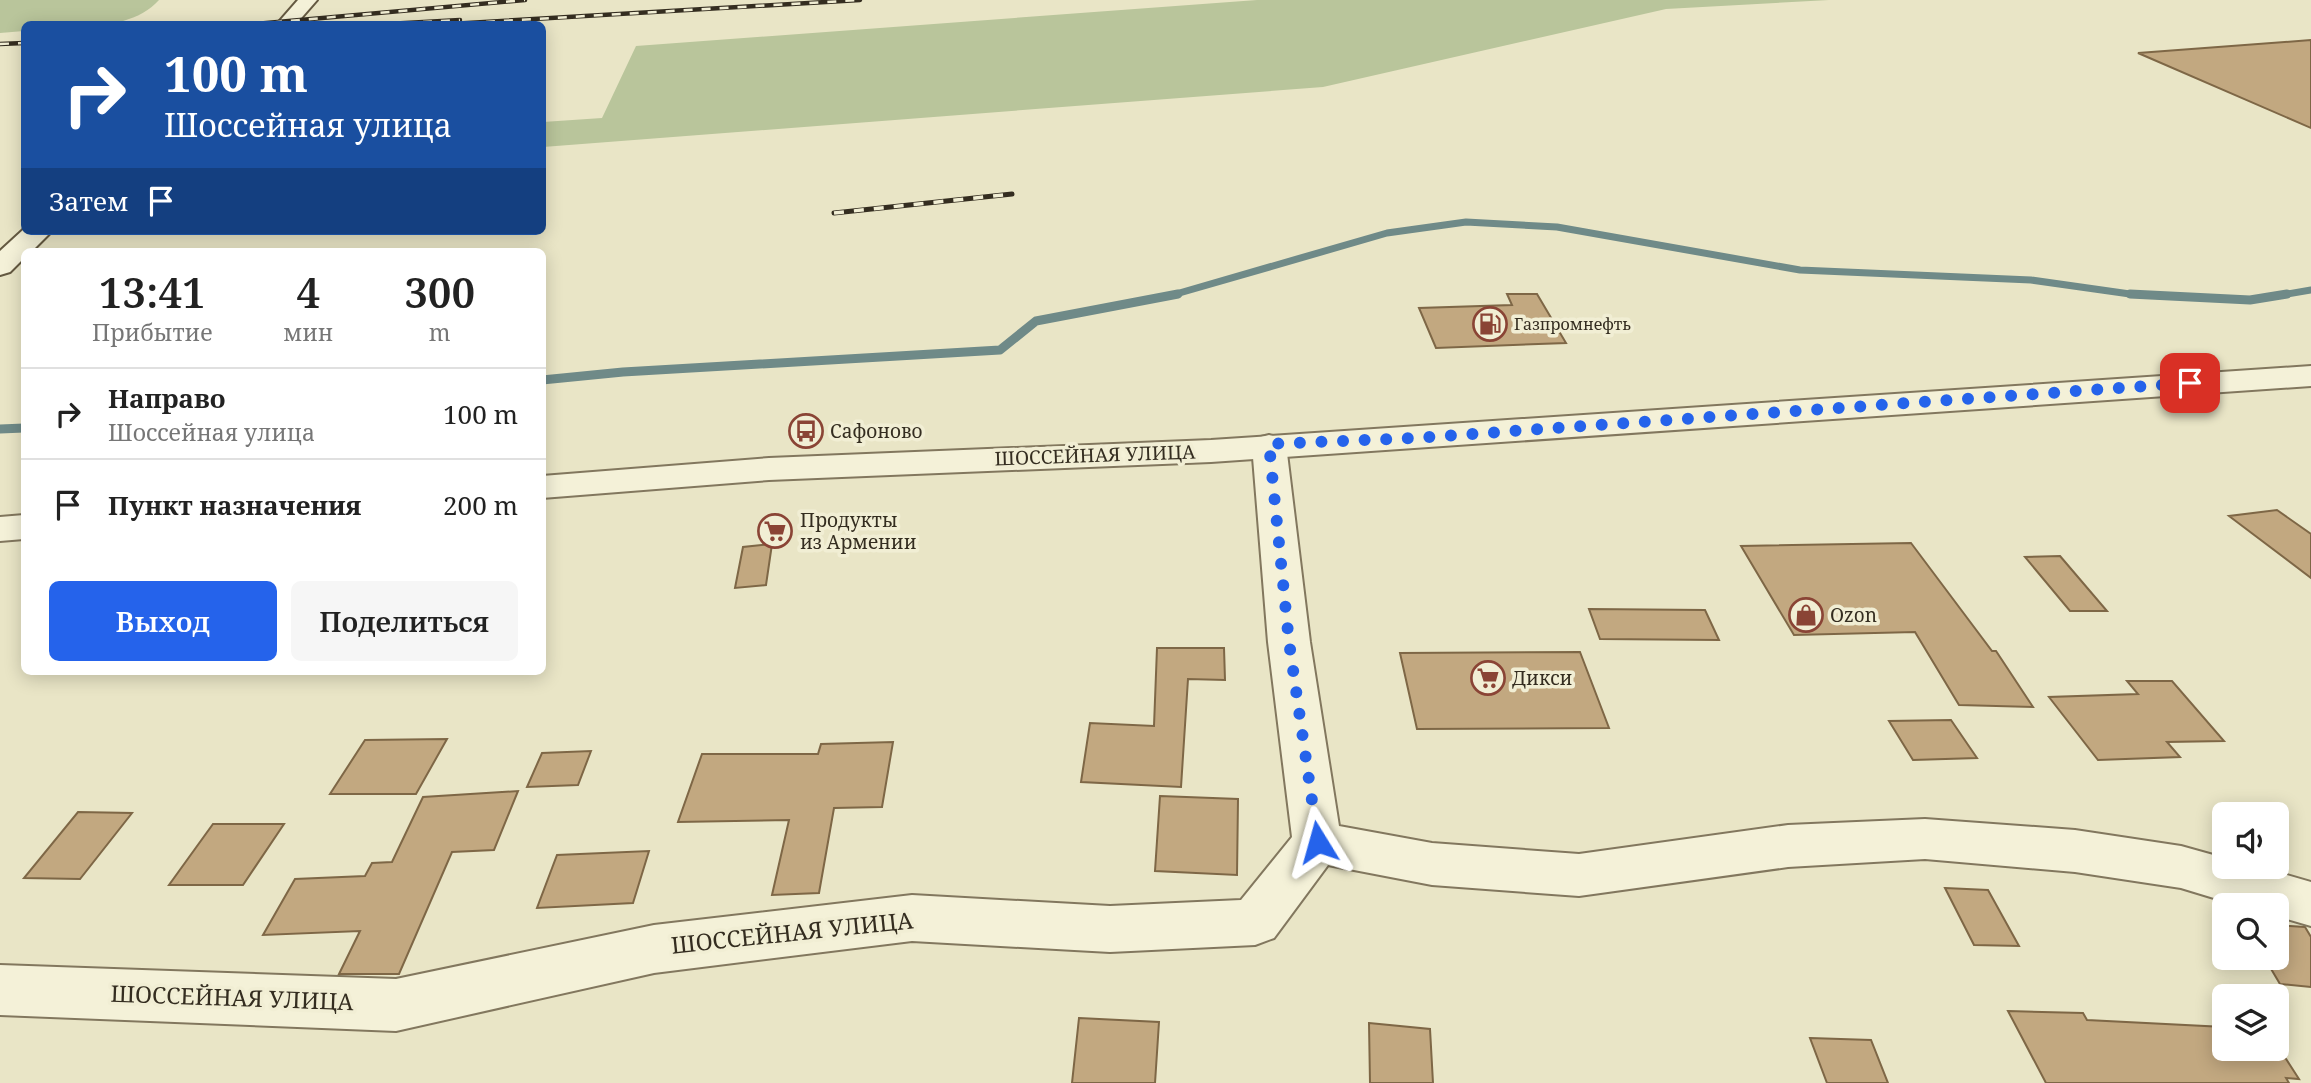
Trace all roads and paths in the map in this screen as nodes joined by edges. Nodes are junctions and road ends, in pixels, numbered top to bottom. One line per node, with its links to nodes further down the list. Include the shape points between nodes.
1 (308, 0): 2 (street)
2 (289, 21)
3 (34, 235): 4 (street)
4 (0, 266)
5 (2311, 376): 6 (street, ШОССЕЙНАЯ УЛИЦА)
6 (1269, 444): 7 (street, ШОССЕЙНАЯ УЛИЦА, via 1211,451 769,469); 10 (street, via 1289,642)
7 (546, 487)
8 (21, 527): 9 (street)
9 (0, 529)
10 (1318, 842): 11 (street, via 1432,864 1579,875 1788,846 1925,839 2075,851 2181,867); 12 (street, ШОССЕЙНАЯ УЛИЦА, via 1255,922 1110,929 912,918 654,949 396,1004)
11 (2311, 904)
12 (0, 990)

